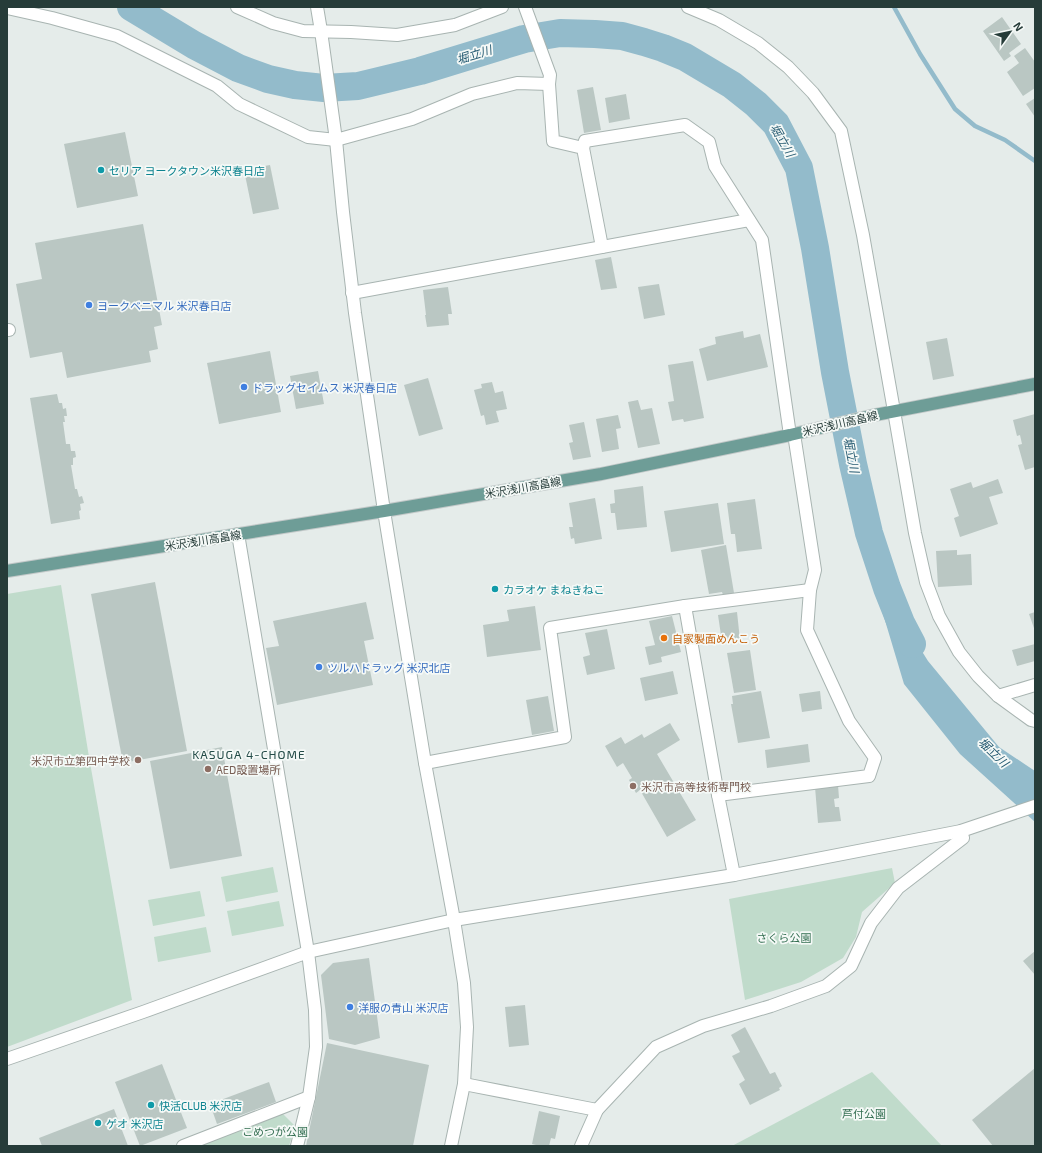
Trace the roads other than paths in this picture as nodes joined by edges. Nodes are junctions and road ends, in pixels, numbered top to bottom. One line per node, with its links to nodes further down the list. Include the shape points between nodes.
1 (237, 7): 7 (street, via 273,23 303,31)
2 (317, 7): 7 (street)
3 (502, 7): 7 (street, via 455,25 397,35)
4 (525, 7): 8 (street)
5 (688, 7): 15 (street, via 719,20 758,43 788,67 813,93 841,131 863,235)
6 (7, 8): 9 (street, via 117,36 218,86 239,104 308,137)
7 (321, 31): 9 (street)
8 (549, 79): 9 (street, via 517,83 472,94 412,119); 10 (street, via 553,141)
9 (336, 140): 13 (street)
10 (583, 148): 11 (street, via 585,141 686,126 709,142 715,166); 12 (street)
11 (749, 220): 12 (street); 16 (street, via 762,240)
12 (602, 247): 13 (street)
13 (352, 293): 17 (street)
14 (1035, 384): 15 (main road, 米沢浅川高畠線)
15 (894, 411): 16 (main road, 米沢浅川高畠線); 23 (street, via 926,582 939,616 959,652)
16 (792, 434): 17 (main road, 米沢浅川高畠線, via 601,474); 20 (street, via 815,570)
17 (384, 511): 18 (main road, 米沢浅川高畠線); 25 (street)
18 (238, 534): 19 (main road, 米沢浅川高畠線); 31 (street)
19 (7, 571)
20 (810, 590): 21 (street); 26 (street, via 808,630 849,721 875,758 869,776)
21 (685, 606): 25 (street, via 550,628 565,737); 26 (street)
22 (1035, 685): 23 (street)
23 (998, 696): 24 (street)
24 (1035, 721)
25 (425, 763): 30 (street)
26 (718, 795): 29 (street)
27 (1035, 806): 28 (street)
28 (961, 831): 29 (street); 35 (street, via 963,838 898,888 871,923 851,966 826,986 771,1006 703,1026 656,1047)
29 (734, 875): 30 (street)
30 (454, 920): 31 (street); 33 (street, via 464,983 467,1027)
31 (308, 952): 32 (street); 34 (street, via 315,1010 316,1047)
32 (7, 1059)
33 (464, 1084): 35 (street); 38 (street)
34 (309, 1097): 36 (street); 37 (street)
35 (597, 1110): 39 (street)
36 (183, 1146)
37 (296, 1146)
38 (451, 1146)
39 (581, 1146)

